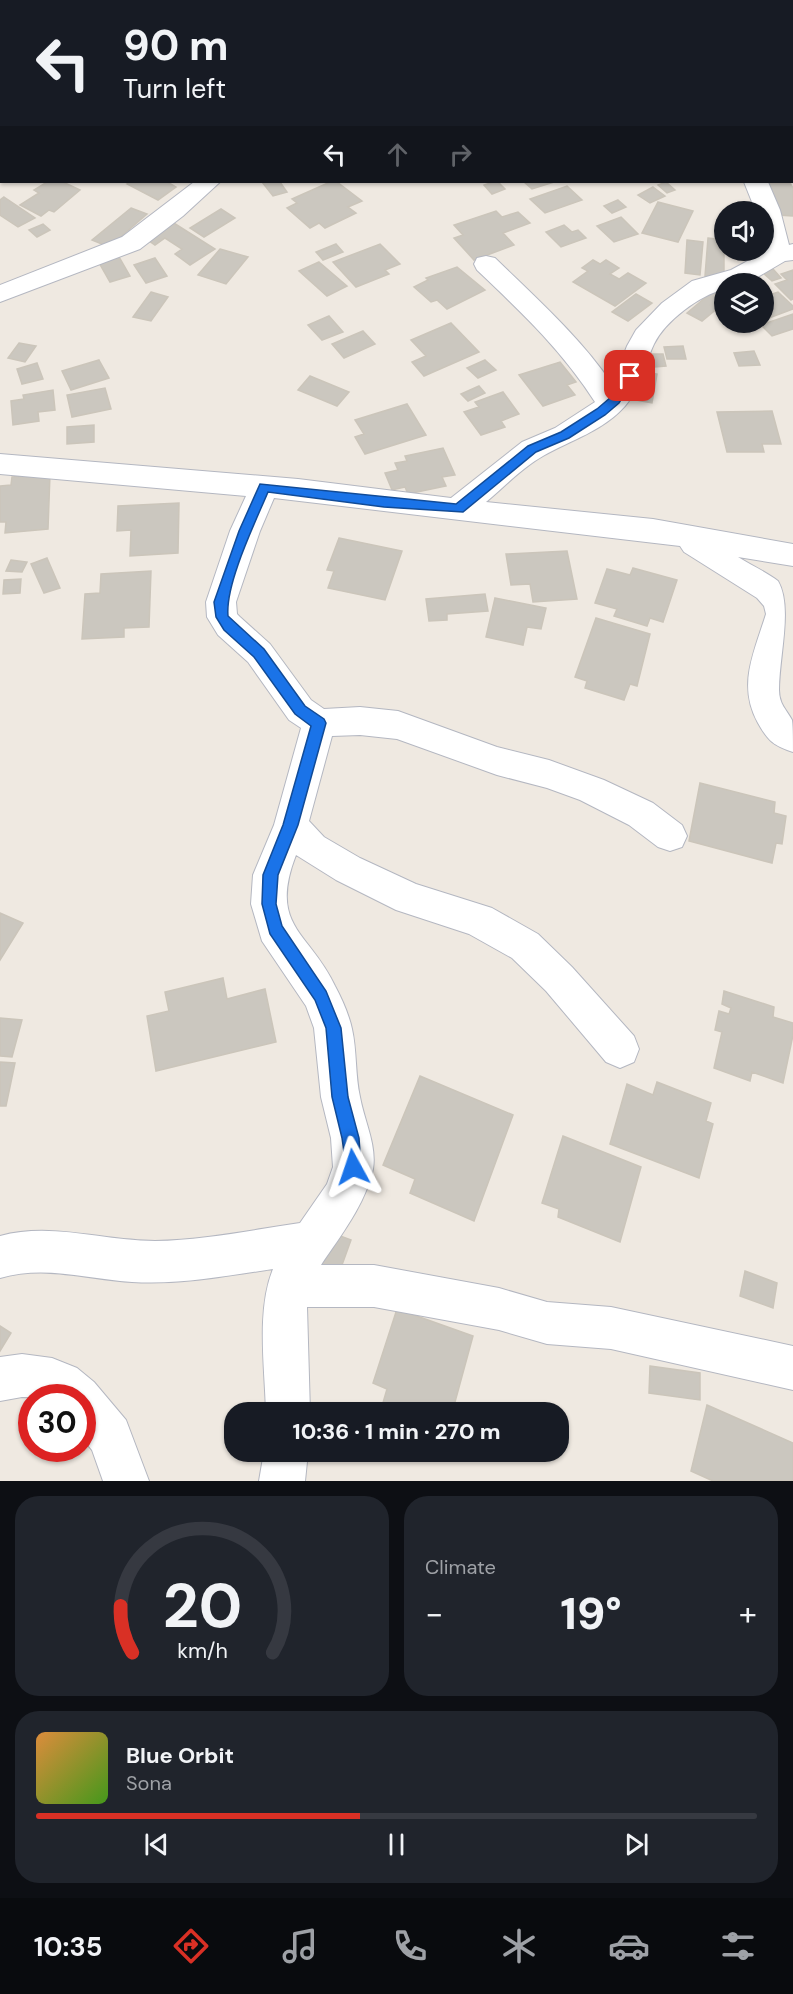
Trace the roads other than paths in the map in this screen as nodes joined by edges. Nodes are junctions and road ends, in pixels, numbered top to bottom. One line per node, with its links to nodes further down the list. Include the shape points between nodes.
1 (207, 183): 5 (street, via 131,243)
2 (756, 183): 3 (street)
3 (786, 253): 6 (street, via 740,276 701,287 671,309 649,330 624,388)
4 (486, 264): 6 (street, via 560,336)
5 (0, 294)
6 (611, 404): 9 (street, via 565,435 532,449)
7 (0, 464): 8 (street)
8 (264, 487): 9 (street); 13 (street, via 221,602 222,617 259,653 300,710)
9 (459, 508): 10 (street)
10 (677, 534): 11 (street); 12 (street, via 768,590 779,602 781,614 765,667 763,692 765,705)
11 (793, 555)
12 (787, 722)
13 (319, 723): 14 (street); 15 (street, via 360,721 398,725 592,790 641,814)
14 (291, 825): 16 (street, via 312,848 348,869 409,898 479,920 525,946); 17 (street, via 271,875 269,904 276,929 321,996 333,1028 353,1167 344,1195)
15 (670, 836)
16 (620, 1048)
17 (311, 1242): 18 (street, via 185,1259 132,1261 69,1252 16,1251); 19 (street)
18 (0, 1257)
19 (287, 1286): 20 (street, via 374,1286 499,1309 547,1323 611,1328); 23 (street)
20 (793, 1368)
21 (0, 1379): 22 (street, via 20,1374 47,1377)
22 (62, 1384)
23 (288, 1402)
24 (96, 1420): 26 (street, via 110,1436)
25 (285, 1462): 27 (street)
26 (126, 1481)
27 (282, 1481)

